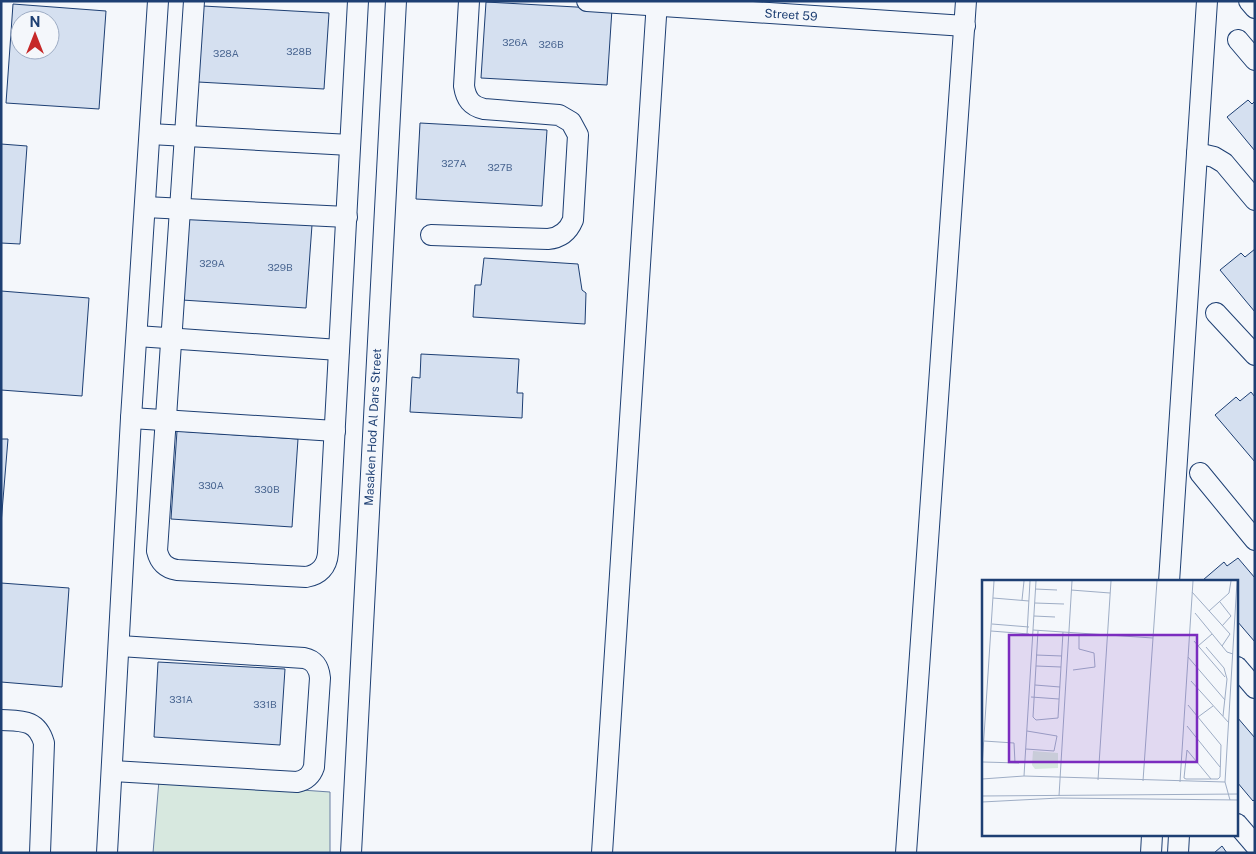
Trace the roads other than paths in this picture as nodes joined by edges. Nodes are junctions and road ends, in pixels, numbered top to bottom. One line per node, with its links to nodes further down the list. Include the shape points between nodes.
1 (158, 1): 15 (street)
2 (194, 1): 16 (street)
3 (358, 1): 17 (street)
4 (396, 1): 46 (street, Masaken Hod Al Dars Street)
5 (468, 1): 23 (street, via 465,94 469,102 484,110 559,115 572,122 578,135 573,220 566,232 548,239)
6 (587, 1): 10 (street, Street 59)
7 (966, 1): 12 (street)
8 (1207, 1): 18 (street)
9 (1249, 1): 11 (street)
10 (657, 4): 12 (street, Street 59); 47 (street)
11 (1255, 8)
12 (965, 26): 48 (street)
13 (1238, 40): 14 (street)
14 (1255, 60)
15 (150, 134): 16 (street); 20 (street)
16 (185, 136): 17 (street); 21 (street)
17 (350, 145): 22 (street)
18 (1197, 153): 19 (street, via 1224,163); 34 (street)
19 (1255, 200)
20 (145, 207): 21 (street); 25 (street)
21 (180, 208): 22 (street); 26 (street)
22 (346, 217): 27 (street)
23 (431, 235)
24 (1216, 313): 28 (street)
25 (137, 336): 26 (street); 29 (street)
26 (172, 338): 27 (street); 30 (street)
27 (339, 350): 31 (street)
28 (1255, 355)
29 (131, 418): 30 (street); 35 (street)
30 (166, 421): 31 (street); 31 (street, via 157,552 161,562 177,570 306,577 319,572 328,561)
31 (335, 431)
32 (1200, 473): 33 (street)
33 (1255, 540)
34 (1169, 580)
35 (120, 646): 39 (street); 39 (street, via 304,658 314,662 320,678 314,767 303,781)
36 (1238, 668): 37 (street)
37 (1255, 688)
38 (1, 720): 44 (street, via 33,725 42,735)
39 (113, 770): 45 (street)
40 (1238, 825): 43 (street)
41 (1152, 836): 49 (street)
42 (1179, 836): 50 (street)
43 (1253, 840)
44 (40, 853)
45 (107, 853)
46 (351, 853)
47 (602, 853)
48 (906, 853)
49 (1151, 853)
50 (1178, 853)

